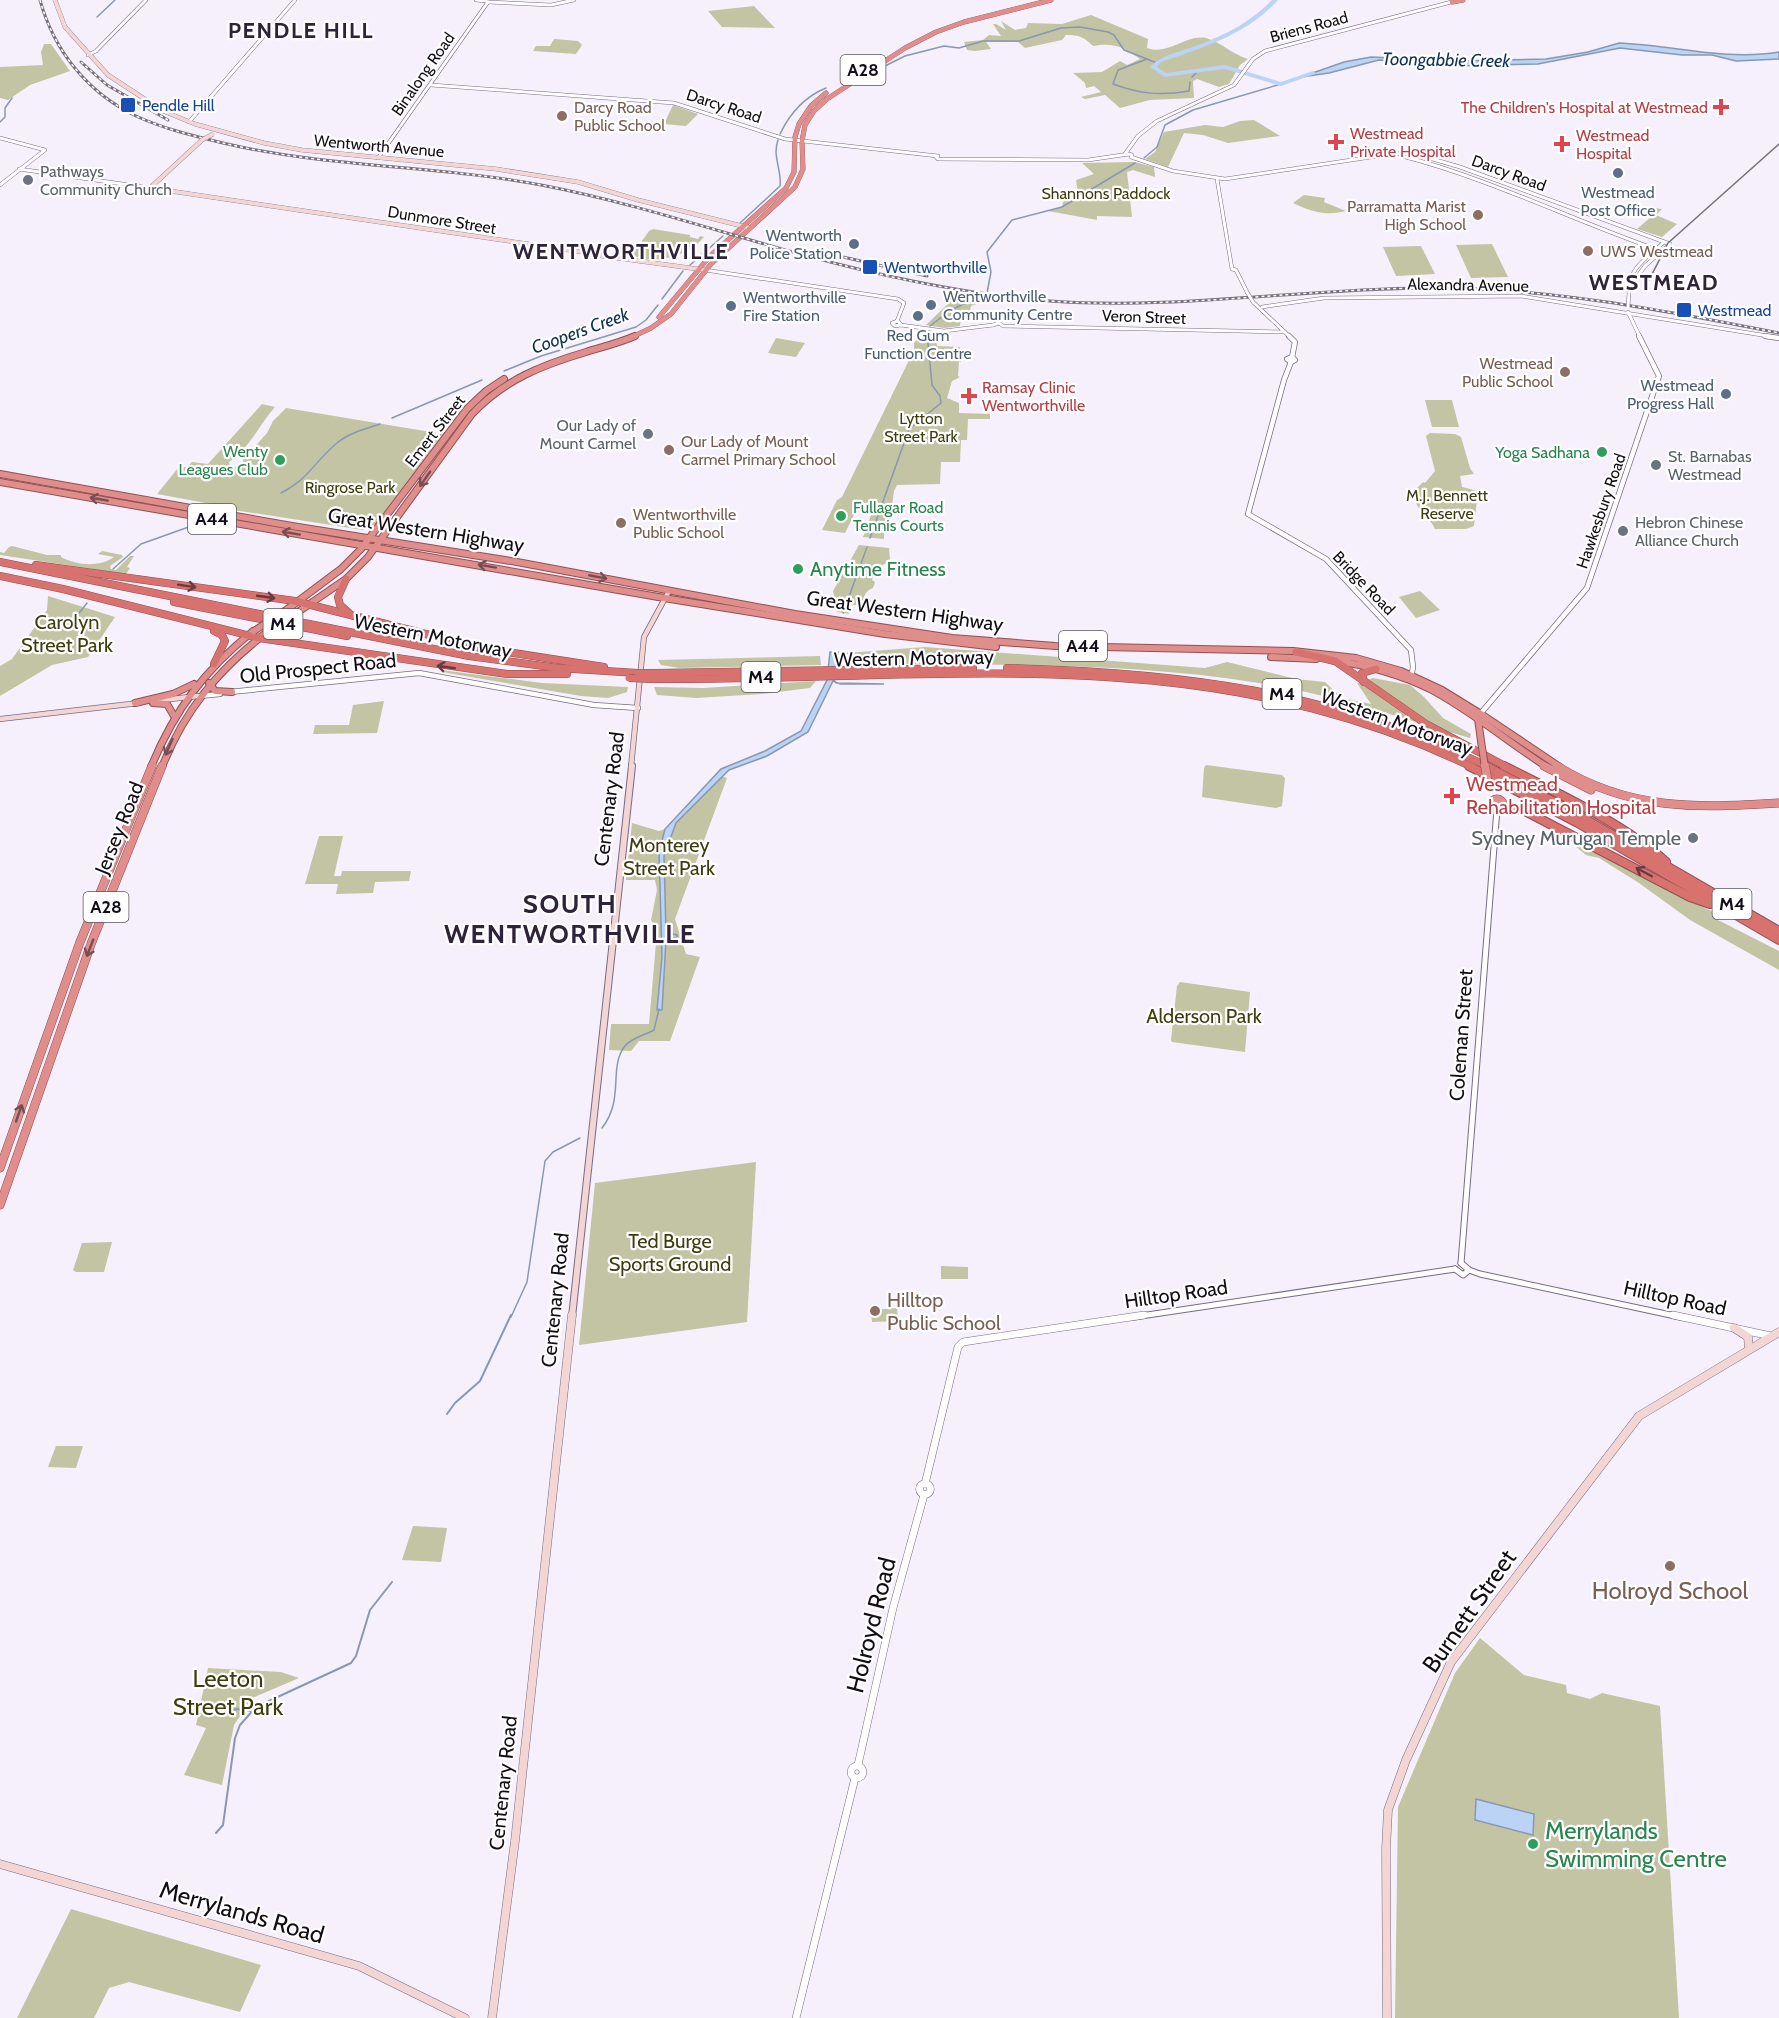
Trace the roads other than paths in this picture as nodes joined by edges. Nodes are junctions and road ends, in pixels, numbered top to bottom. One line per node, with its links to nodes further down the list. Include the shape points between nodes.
1 (56, 0): 10 (main road, Wentworth Avenue, via 65,27)
2 (146, 0): 10 (street)
3 (295, 0): 14 (street)
4 (476, 0): 8 (street)
5 (574, 0): 8 (street, via 553,5)
6 (1037, 0): 17 (highway, A28, via 956,21 911,40 819,99 801,118)
7 (1051, 0): 18 (highway, A28, via 964,22 914,43 820,104 805,125)
8 (489, 1): 13 (street, Binalong Road)
9 (1455, 1): 11 (street, Briens Road, via 1274,48 1256,56)
10 (88, 55): 14 (main road, Wentworth Avenue, via 122,85)
11 (1246, 67): 12 (street, Briens Road)
12 (1240, 78): 20 (street, Briens Road, via 1226,90 1172,112)
13 (431, 85): 17 (street, Darcy Road, via 677,103); 23 (street, Binalong Road)
14 (189, 122): 15 (main road, Wentworth Avenue)
15 (215, 132): 23 (main road, Wentworth Avenue, via 302,150); 30 (main road, bridge)
16 (0, 138): 27 (street, via 40,150)
17 (795, 140): 18 (street, Darcy Road); 31 (highway, A28, via 790,182)
18 (802, 141): 19 (street, Darcy Road); 21 (highway, A28)
19 (821, 144): 21 (street); 22 (street, Darcy Road, via 938,159 1092,161)
20 (1132, 144): 22 (street); 22 (street, Briens Road)
21 (802, 149): 32 (highway, A28, via 803,169 795,187)
22 (1128, 156): 28 (street, Darcy Road)
23 (378, 159): 31 (main road, Wentworth Avenue, via 578,182)
24 (1365, 160): 25 (street); 26 (street, Darcy Road); 33 (street, Darcy Road, via 1398,155 1429,162)
25 (1345, 161): 26 (street, Darcy Road); 33 (street, Darcy Road, via 1397,153 1424,156 1664,242)
26 (1305, 168): 28 (street, Darcy Road)
27 (19, 169): 29 (street); 30 (street)
28 (1217, 179): 37 (street, Bridge Road, via 1228,255)
29 (0, 185)
30 (150, 188): 34 (main road, Dunmore Street)
31 (743, 226): 32 (main road, Wentworth Avenue); 34 (highway, A28)
32 (750, 228): 35 (highway, A28)
33 (1658, 250): 36 (street, via 1633,271)
34 (697, 269): 35 (main road); 47 (highway, Emert Street / A28, via 666,310 646,326 613,341 531,366 486,391 467,409)
35 (705, 270): 38 (street); 46 (highway, Emert Street / A28, one-way to 46, via 679,305 651,328 616,344 538,367 489,396)
36 (1629, 291): 41 (street, bridge)
37 (1247, 292): 39 (street, Bridge Road, bridge)
38 (902, 300): 42 (street, Veron Street, via 897,321 901,325 944,331 993,325)
39 (1253, 302): 40 (street, Bridge Road)
40 (1260, 307): 41 (street, Alexandra Avenue, via 1324,298 1500,295); 42 (street, Bridge Road)
41 (1628, 310): 43 (street, Alexandra Avenue); 89 (street, Hawkesbury Road, via 1659,376 1589,583)
42 (1284, 332): 79 (street, Bridge Road, via 1295,342 1248,513 1326,559 1411,650)
43 (1779, 338)
44 (0, 474): 48 (highway, Great Western Highway / A44)
45 (0, 482): 51 (highway, Great Western Highway / A44, one-way to 45)
46 (392, 524): 50 (highway, Emert Street / A28); 52 (highway)
47 (376, 530): 48 (highway); 49 (highway, Emert Street / A28)
48 (334, 532): 49 (highway, Great Western Highway / A44)
49 (369, 538): 50 (highway, Great Western Highway / A44); 53 (highway, Emert Street / A28)
50 (380, 540): 52 (highway, Great Western Highway / A44); 54 (highway, Jersey Road / A28)
51 (349, 543): 53 (highway, Great Western Highway / A44); 60 (highway, via 352,552)
52 (393, 543): 63 (highway, Great Western Highway / A44, one-way to 63)
53 (364, 545): 54 (highway, Great Western Highway / A44); 60 (highway, Jersey Road / A28)
54 (375, 547): 55 (highway, Great Western Highway / A44); 56 (highway, Jersey Road / A28)
55 (404, 552): 56 (highway); 64 (highway, Great Western Highway / A44, one-way to 55)
56 (368, 557): 62 (highway, Jersey Road / A28)
57 (0, 562): 58 (highway, Western Motorway / M4)
58 (14, 565): 65 (highway, one-way to 65, via 50,566); 78 (highway, Western Motorway / M4, via 469,656)
59 (0, 568): 77 (highway, Western Motorway / M4, via 461,660)
60 (341, 569): 65 (highway, Jersey Road / A28)
61 (0, 576): 70 (highway); 74 (highway, via 215,631 225,641)
62 (346, 579): 66 (highway, Jersey Road / A28); 67 (highway, via 338,590 338,602 351,614)
63 (669, 591): 64 (main road, Centenary Road); 69 (highway, Great Western Highway / A44)
64 (664, 598): 73 (highway, Great Western Highway / A44, via 960,645); 87 (main road, Centenary Road, via 644,637)
65 (299, 602): 66 (highway); 70 (highway, Jersey Road / A28, bridge)
66 (309, 604): 67 (highway); 71 (highway, Jersey Road / A28, bridge)
67 (369, 619): 78 (highway, via 490,650)
68 (920, 625): 69 (highway)
69 (906, 631): 72 (highway, Great Western Highway / A44, via 1017,644)
70 (250, 633): 71 (highway); 74 (highway, Jersey Road / A28)
71 (259, 638): 77 (highway, one-way to 71, via 507,674); 81 (highway, Jersey Road / A28)
72 (1296, 652): 73 (highway); 79 (highway, Great Western Highway / A44, via 1352,657)
73 (1335, 661): 75 (highway, Great Western Highway / A44); 82 (highway)
74 (214, 664): 80 (highway, Jersey Road / A28)
75 (1376, 669): 79 (highway, Great Western Highway / A44); 82 (highway, via 1362,673)
76 (839, 672): 78 (highway, Western Motorway / M4, bridge); 97 (highway, Western Motorway / M4, via 974,668 1137,672 1219,682 1306,700 1386,724 1475,760); 98 (highway, Western Motorway / M4, via 1138,678 1223,688 1314,708 1404,737 1479,769)
77 (567, 674): 78 (highway, Western Motorway / M4)
78 (631, 674)
79 (1412, 677): 89 (highway, Great Western Highway / A44)
80 (198, 682): 85 (highway, Jersey Road / A28); 86 (highway, via 173,694)
81 (209, 683): 83 (highway, via 215,691); 84 (highway, Jersey Road / A28)
82 (1365, 683): 97 (highway, M4, via 1426,724 1631,836)
83 (232, 692): 84 (street, Old Prospect Road); 87 (street, Old Prospect Road, via 425,673 594,705)
84 (198, 696): 85 (main road, Old Prospect Road); 102 (highway, Jersey Road / A28, one-way to 102, via 170,746 91,944)
85 (186, 698): 86 (main road, Old Prospect Road); 88 (highway, Jersey Road / A28)
86 (135, 704): 88 (highway, via 167,704); 90 (main road, Old Prospect Road)
87 (638, 708): 114 (main road, Centenary Road, via 516,1830)
88 (174, 716): 101 (highway, Jersey Road / A28, one-way to 88, via 77,950)
89 (1479, 716): 91 (highway); 92 (highway, Great Western Highway / A44); 94 (highway, Great Western Highway / A44, via 1572,776 1625,798 1695,808)
90 (0, 719)
91 (1481, 741): 92 (highway, via 1492,734); 93 (highway, bridge)
92 (1515, 745): 96 (highway, Great Western Highway / A44, via 1579,786 1634,805 1702,813)
93 (1489, 788): 95 (highway); 95 (highway, via 1490,804 1493,800)
94 (1779, 803)
95 (1500, 806): 98 (highway, M4, one-way to 95, via 1690,897 1523,810); 103 (street, Coleman Street)
96 (1779, 808)
97 (1684, 876): 99 (highway, Western Motorway / M4)
98 (1735, 914): 100 (highway, Western Motorway / M4)
99 (1779, 931)
100 (1779, 940)
101 (0, 1168)
102 (0, 1205)
103 (1461, 1263): 104 (street); 105 (street)
104 (1455, 1269): 105 (street, Hilltop Road, via 1463,1275); 109 (street, Hilltop Road, via 967,1340 958,1347 925,1484 931,1491)
105 (1469, 1270): 106 (street, Hilltop Road)
106 (1734, 1328): 107 (street, Hilltop Road); 108 (main road, via 1748,1337)
107 (1776, 1335): 108 (main road, Burnett Street)
108 (1749, 1349): 116 (main road, Burnett Street, via 1639,1416 1451,1662 1406,1760 1388,1810)
109 (924, 1495): 110 (street, Holroyd Road, via 893,1608)
110 (858, 1766): 111 (street, via 851,1771)
111 (855, 1778): 115 (street)
112 (0, 1864): 113 (main road, Merrylands Road, via 359,1966)
113 (465, 2018)
114 (492, 2018)
115 (796, 2018)
116 (1387, 2018)

